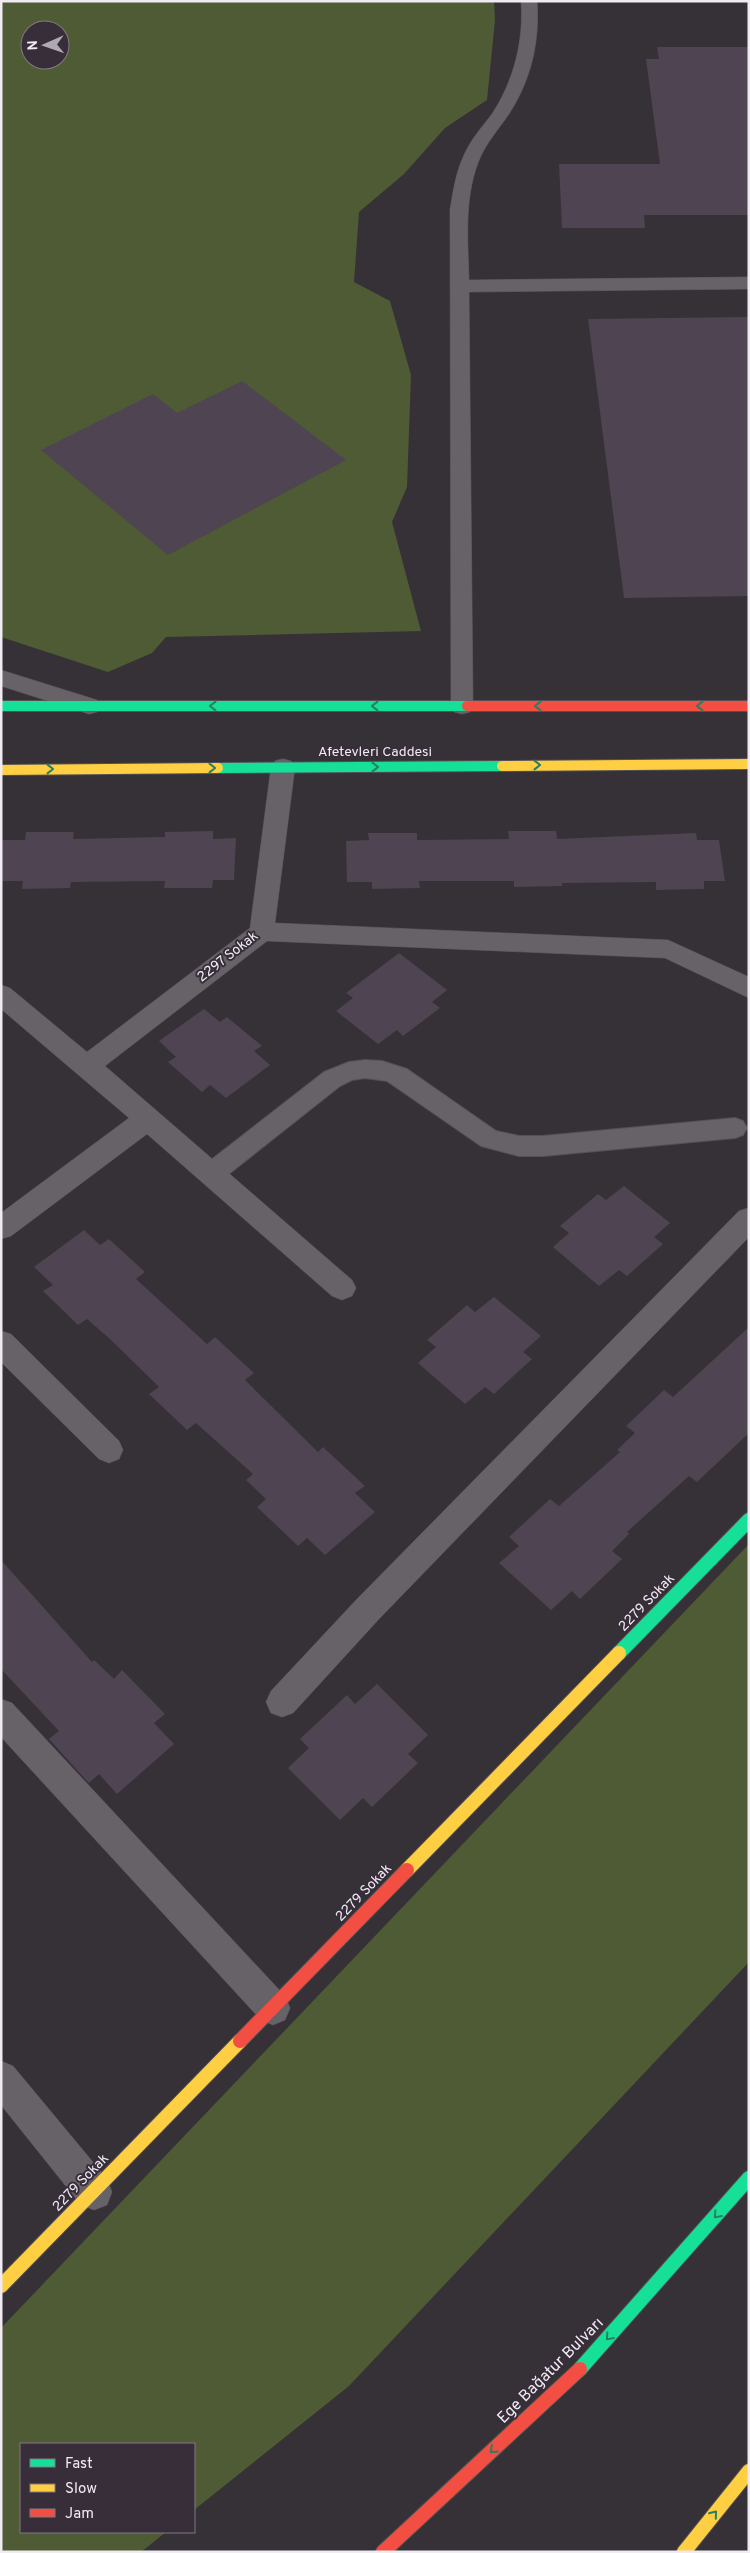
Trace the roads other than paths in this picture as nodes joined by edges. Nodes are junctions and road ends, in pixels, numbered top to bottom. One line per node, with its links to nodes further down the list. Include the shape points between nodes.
1 (529, 1): 3 (street, via 529,32 515,86 501,114 478,146 462,186)
2 (749, 283): 3 (street)
3 (459, 286): 7 (street)
4 (1, 678): 6 (street)
5 (1, 706): 6 (street)
6 (89, 706): 7 (street, one-way to 6)
7 (462, 706): 8 (street, one-way to 7)
8 (749, 706)
9 (749, 764): 10 (street, Afetevleri Caddesi, one-way to 9)
10 (283, 768): 11 (street, Afetevleri Caddesi, one-way to 10); 12 (street, 2297 Sokak)
11 (1, 770)
12 (262, 932): 13 (street, via 668,949); 15 (street, 2297 Sokak)
13 (749, 988)
14 (1, 995): 15 (street)
15 (87, 1066): 16 (street)
16 (148, 1119): 18 (street); 20 (street)
17 (735, 1128): 18 (lane, via 519,1146 489,1139 399,1076 367,1068 348,1071 332,1079)
18 (211, 1174): 21 (street)
19 (749, 1220): 25 (street, via 382,1595)
20 (1, 1228)
21 (342, 1288)
22 (1, 1343): 23 (street)
23 (108, 1450)
24 (749, 1520): 27 (street, 2279 Sokak)
25 (282, 1702)
26 (1, 1714): 27 (street)
27 (273, 2008): 30 (street, 2279 Sokak)
28 (1, 2078): 30 (street)
29 (749, 2178): 33 (street, Ege Bağatur Bulvarı, one-way to 33, via 586,2363)
30 (94, 2192): 31 (street, 2279 Sokak)
31 (1, 2286)
32 (749, 2471): 34 (street, one-way to 32)
33 (383, 2552)
34 (684, 2552)

